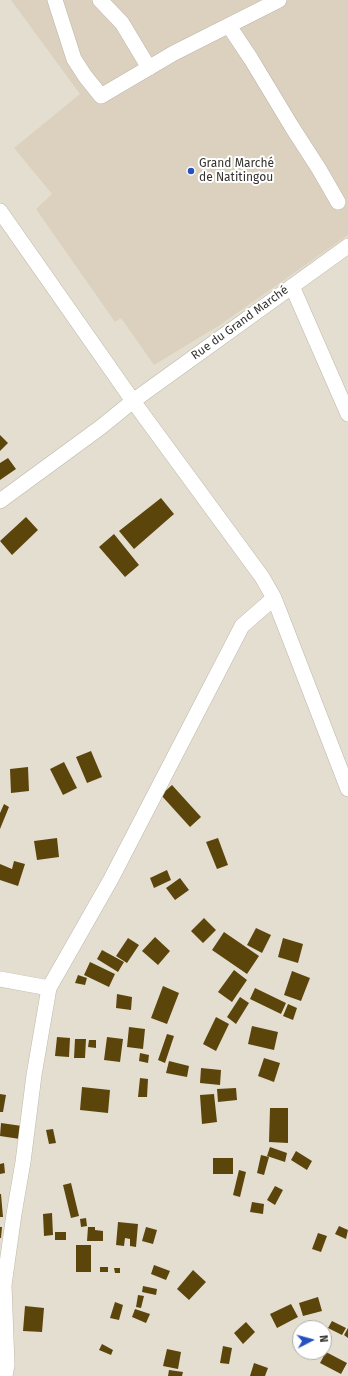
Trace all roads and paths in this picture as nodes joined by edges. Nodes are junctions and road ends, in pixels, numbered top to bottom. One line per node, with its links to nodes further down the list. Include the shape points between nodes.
1 (55, 0): 5 (street, via 74,59 101,96)
2 (100, 0): 5 (street, via 122,22)
3 (279, 0): 4 (street)
4 (229, 26): 5 (street); 6 (street, via 320,169)
5 (149, 68)
6 (338, 202)
7 (0, 211): 10 (street)
8 (348, 246): 9 (street, Rue du Grand Marché)
9 (292, 286): 10 (street, Rue du Grand Marché); 11 (street)
10 (133, 401): 12 (street, Rue du Grand Marché); 13 (street, via 262,577)
11 (348, 414)
12 (0, 501)
13 (274, 598): 14 (street); 17 (street, via 242,626 111,879)
14 (344, 767): 15 (street)
15 (348, 789)
16 (0, 979): 17 (street)
17 (49, 988): 18 (street)
18 (2, 1285): 19 (street, via 7,1364)
19 (5, 1376)

